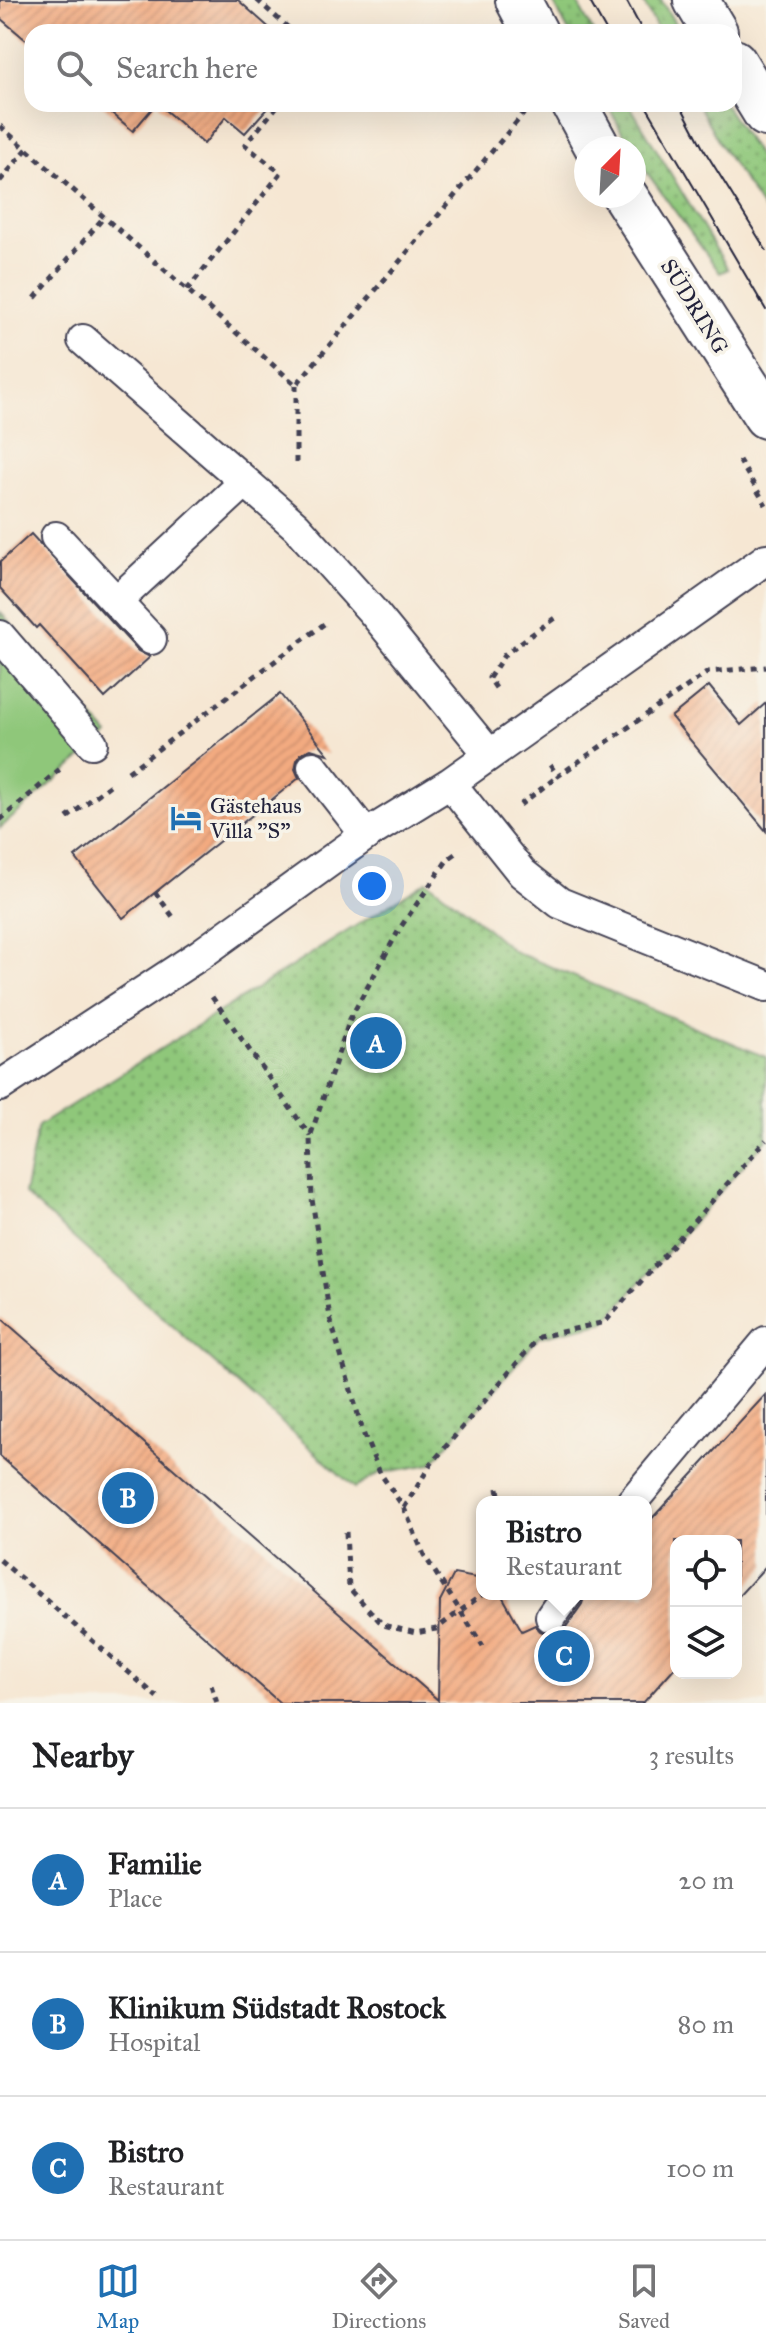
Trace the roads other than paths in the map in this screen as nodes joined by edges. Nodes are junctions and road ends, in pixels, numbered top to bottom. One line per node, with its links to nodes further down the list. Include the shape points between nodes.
1 (518, 0): 3 (main road)
2 (696, 0): 4 (main road)
3 (531, 24)
4 (710, 24)
5 (742, 75): 7 (main road)
6 (578, 112): 8 (main road)
7 (766, 114)
8 (591, 136)
9 (633, 208): 11 (main road, SÜDRING)
10 (83, 340): 12 (lane)
11 (766, 416)
12 (245, 482): 15 (lane); 19 (lane, via 296,526 360,597)
13 (56, 537): 15 (lane)
14 (766, 559): 19 (lane)
15 (117, 601): 17 (lane)
16 (0, 636): 18 (lane)
17 (151, 639)
18 (92, 743)
19 (489, 754): 21 (lane)
20 (313, 767): 22 (lane)
21 (450, 783): 22 (lane); 23 (lane, via 522,873 560,903)
22 (366, 835): 24 (lane, via 188,963)
23 (766, 986)
24 (0, 1086)
25 (766, 1342): 26 (lane)
26 (637, 1496)

